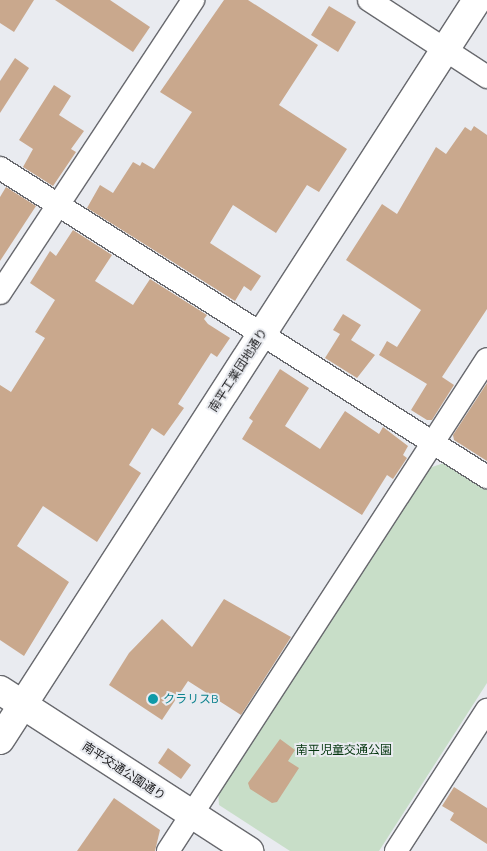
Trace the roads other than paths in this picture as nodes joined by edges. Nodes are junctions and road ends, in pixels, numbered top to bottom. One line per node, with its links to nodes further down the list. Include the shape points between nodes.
1 (193, 0): 7 (street)
2 (370, 0): 4 (street)
3 (477, 0): 4 (street, 南平工業団地通り)
4 (445, 50): 5 (street); 9 (street, 南平工業団地通り)
5 (487, 77)
6 (0, 168): 7 (street)
7 (58, 205): 8 (street); 9 (street)
8 (0, 293)
9 (261, 335): 11 (street); 14 (street, 南平工業団地通り)
10 (487, 359): 11 (street)
11 (432, 442): 12 (street); 17 (street)
12 (487, 478)
13 (0, 690): 14 (street, 南平交通公園通り)
14 (23, 705): 16 (street, 南平工業団地通り); 17 (street, 南平交通公園通り)
15 (487, 710): 20 (street)
16 (0, 740)
17 (192, 814): 18 (street); 19 (street, 南平交通公園通り)
18 (168, 851)
19 (248, 851)
20 (396, 851)

